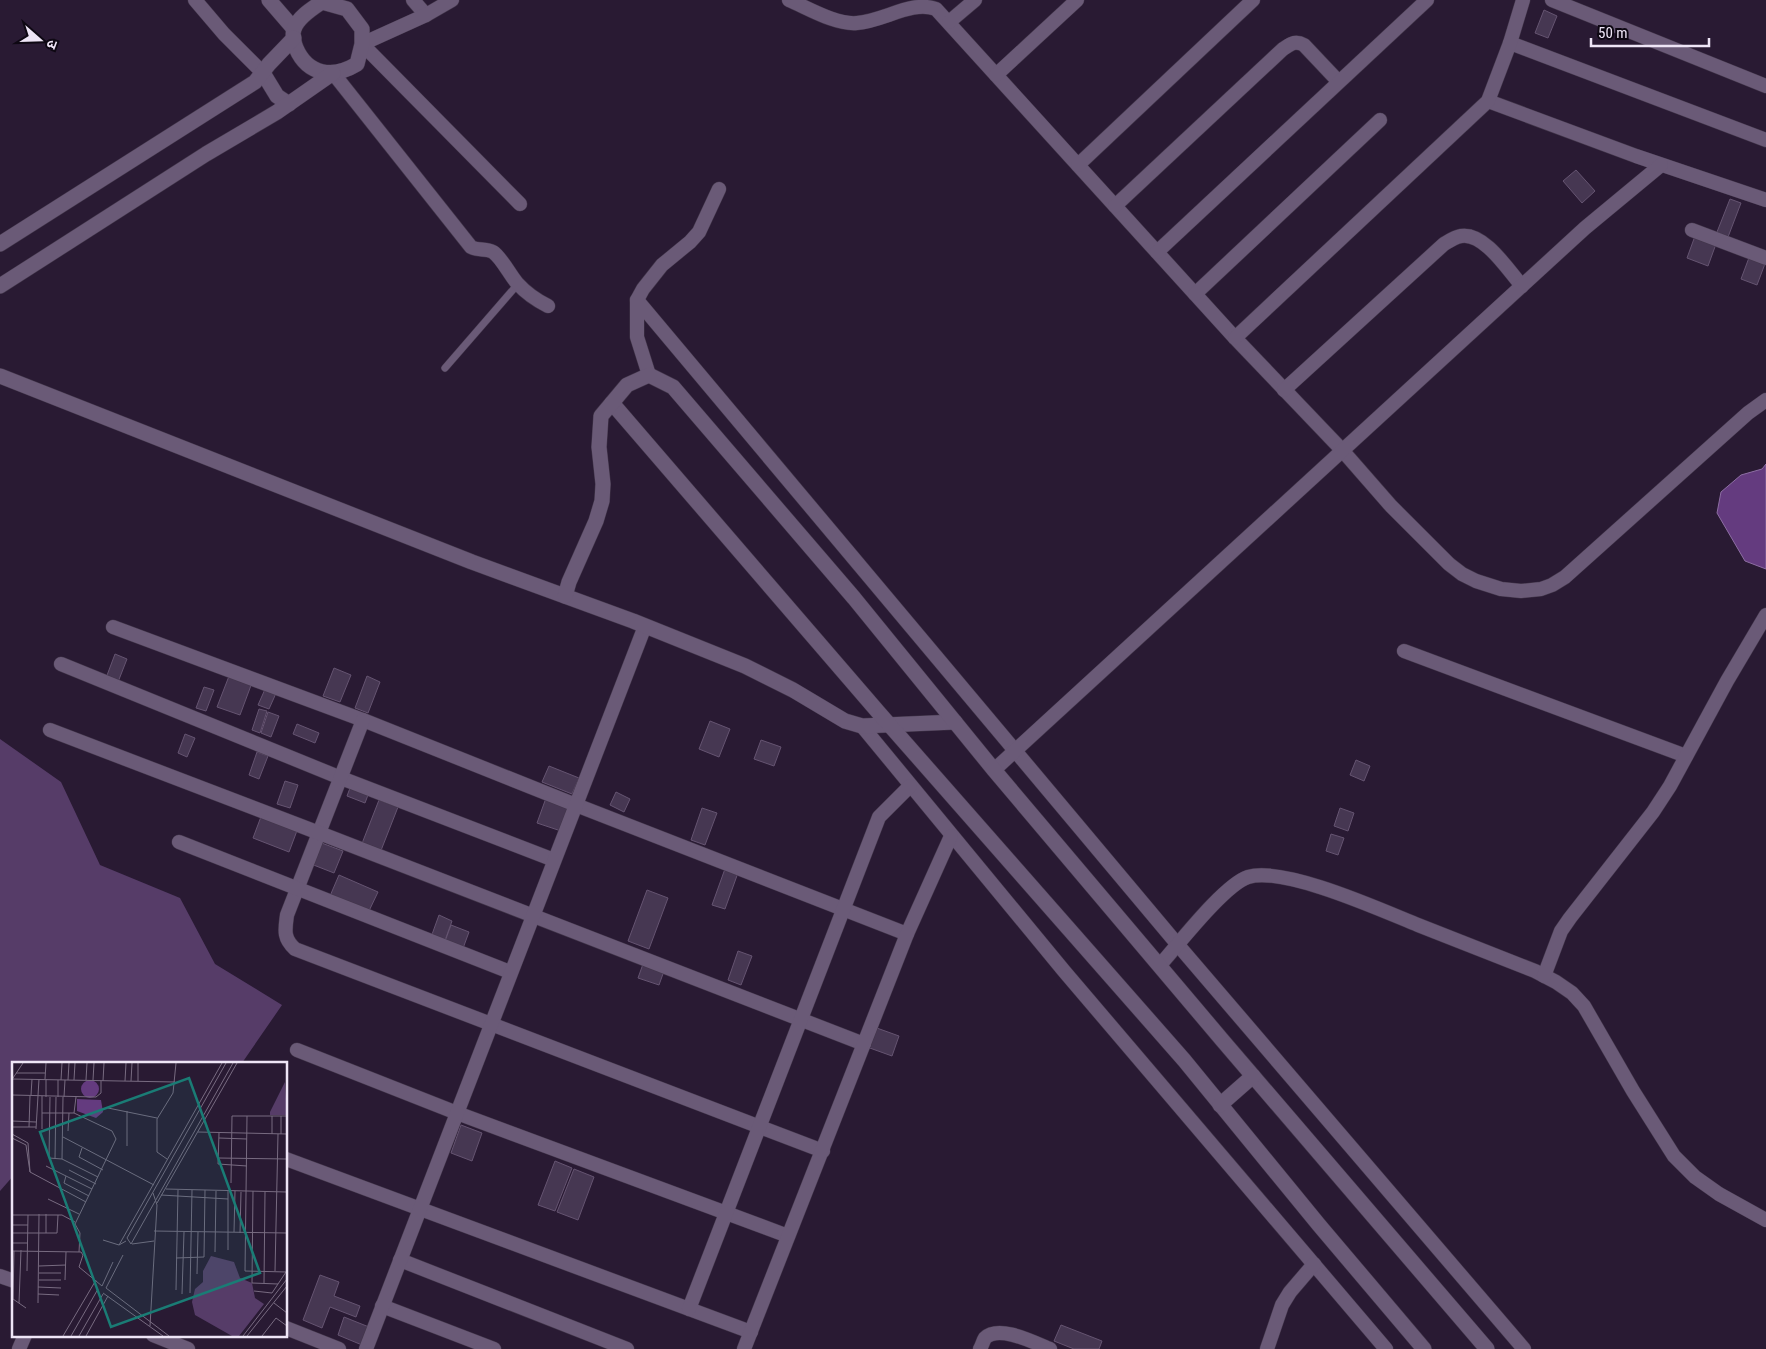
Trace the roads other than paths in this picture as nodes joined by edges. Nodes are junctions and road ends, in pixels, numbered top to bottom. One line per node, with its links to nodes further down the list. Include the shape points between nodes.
1 (195, 0): 18 (street)
2 (269, 0): 15 (street)
3 (413, 0): 13 (street)
4 (452, 0): 13 (street)
5 (789, 0): 14 (street, via 850,23 866,21 921,2 929,4)
6 (975, 0): 14 (street)
7 (1077, 0): 20 (street)
8 (1253, 0): 27 (street)
9 (1427, 0): 21 (street)
10 (1523, 0): 16 (street)
11 (1552, 0): 22 (street)
12 (343, 5): 15 (street, via 322,2 301,18); 17 (street, via 362,29)
13 (426, 15): 17 (street)
14 (949, 22): 20 (street)
15 (294, 33): 18 (street); 19 (street, via 299,55 308,65 320,72)
16 (1510, 43): 23 (street); 26 (street)
17 (362, 44): 19 (street, via 358,64 346,71); 31 (street)
18 (263, 73): 24 (street, via 277,96); 34 (street, via 256,82)
19 (333, 73): 24 (street); 37 (street, via 471,247 494,252)
20 (996, 75): 27 (street)
21 (1338, 81): 32 (street, via 1304,45 1292,43); 35 (street)
22 (1766, 86)
23 (1488, 101): 28 (street); 43 (street)
24 (289, 104): 38 (street)
25 (1380, 120): 40 (street)
26 (1766, 140)
27 (1078, 165): 32 (street)
28 (1661, 165): 30 (street); 39 (street)
29 (720, 189): 41 (street, via 699,232 662,265)
30 (1766, 200)
31 (520, 204)
32 (1115, 206): 35 (street)
33 (1692, 230): 36 (street)
34 (0, 244)
35 (1157, 252): 40 (street)
36 (1766, 258)
37 (518, 284): 42 (street); 44 (lane)
38 (0, 286)
39 (1522, 286): 47 (street, via 1485,243 1476,237 1460,236 1444,244); 50 (street)
40 (1195, 294): 43 (street)
41 (637, 300): 45 (street, via 637,337); 62 (street)
42 (548, 306)
43 (1235, 338): 47 (street)
44 (445, 368)
45 (649, 375): 49 (street, via 627,385); 58 (street, via 673,387 854,598)
46 (0, 376): 51 (street)
47 (1284, 390): 50 (street)
48 (1766, 400): 50 (street, via 1565,577 1541,589 1502,590 1462,574 1391,506)
49 (612, 403): 51 (street, via 601,416 600,423 602,501); 59 (street)
50 (1342, 450): 62 (street)
51 (566, 596): 53 (street)
52 (1766, 615): 63 (street)
53 (645, 626): 60 (street, via 745,666 831,714); 67 (street)
54 (113, 627): 57 (street)
55 (1404, 651): 63 (street)
56 (61, 664): 65 (street)
57 (363, 720): 65 (street); 67 (street)
58 (955, 722): 59 (street); 64 (street)
59 (889, 724): 60 (street); 85 (street)
60 (862, 726): 66 (street)
61 (50, 730): 68 (street)
62 (1015, 751): 64 (street); 76 (street)
63 (1686, 756): 79 (street, via 1653,812 1561,931)
64 (994, 770): 77 (street)
65 (341, 778): 68 (street); 71 (street)
66 (910, 786): 69 (street); 73 (street, via 879,817)
67 (576, 805): 71 (street); 73 (street)
68 (319, 832): 72 (street); 74 (street)
69 (951, 836): 75 (street); 95 (street)
70 (179, 842): 72 (street)
71 (554, 860): 74 (street)
72 (296, 888): 78 (street); 81 (street, via 285,931 288,942 295,949)
73 (844, 909): 75 (street); 80 (street)
74 (533, 916): 78 (street); 80 (street)
75 (907, 934): 82 (street)
76 (1178, 945): 77 (street); 79 (street, via 1236,883 1258,875 1273,875 1339,894); 117 (street)
77 (1160, 966): 84 (street)
78 (510, 972): 81 (street)
79 (1544, 976): 92 (street, via 1572,993 1584,1006 1674,1156 1718,1194)
80 (801, 1019): 82 (street); 87 (street)
81 (491, 1024): 86 (street); 87 (street)
82 (864, 1044): 88 (street)
83 (296, 1050): 86 (street)
84 (1253, 1076): 85 (street); 116 (street)
85 (1220, 1105): 115 (street)
86 (457, 1113): 90 (street); 91 (street)
87 (759, 1127): 88 (street); 91 (street)
88 (822, 1151): 93 (street)
89 (288, 1161): 90 (street)
90 (420, 1208): 94 (street); 99 (street)
91 (726, 1213): 93 (street); 99 (street)
92 (1766, 1220)
93 (788, 1236): 101 (street)
94 (400, 1260): 98 (street); 110 (street)
95 (1314, 1264): 113 (street, via 1282,1305); 114 (street)
96 (0, 1276): 97 (street)
97 (12, 1280)
98 (382, 1306): 108 (street); 109 (street)
99 (689, 1309): 101 (street)
100 (288, 1329): 107 (street)
101 (751, 1332): 111 (street)
102 (25, 1336): 105 (street)
103 (156, 1336): 106 (street)
104 (1047, 1348): 112 (street, via 1008,1333 994,1332)
105 (19, 1349)
106 (188, 1349)
107 (338, 1349)
108 (366, 1349)
109 (494, 1349)
110 (627, 1349)
111 (744, 1349)
112 (980, 1349)
113 (1267, 1349)
114 (1386, 1349)
115 (1424, 1349)
116 (1487, 1349)
117 (1524, 1349)

